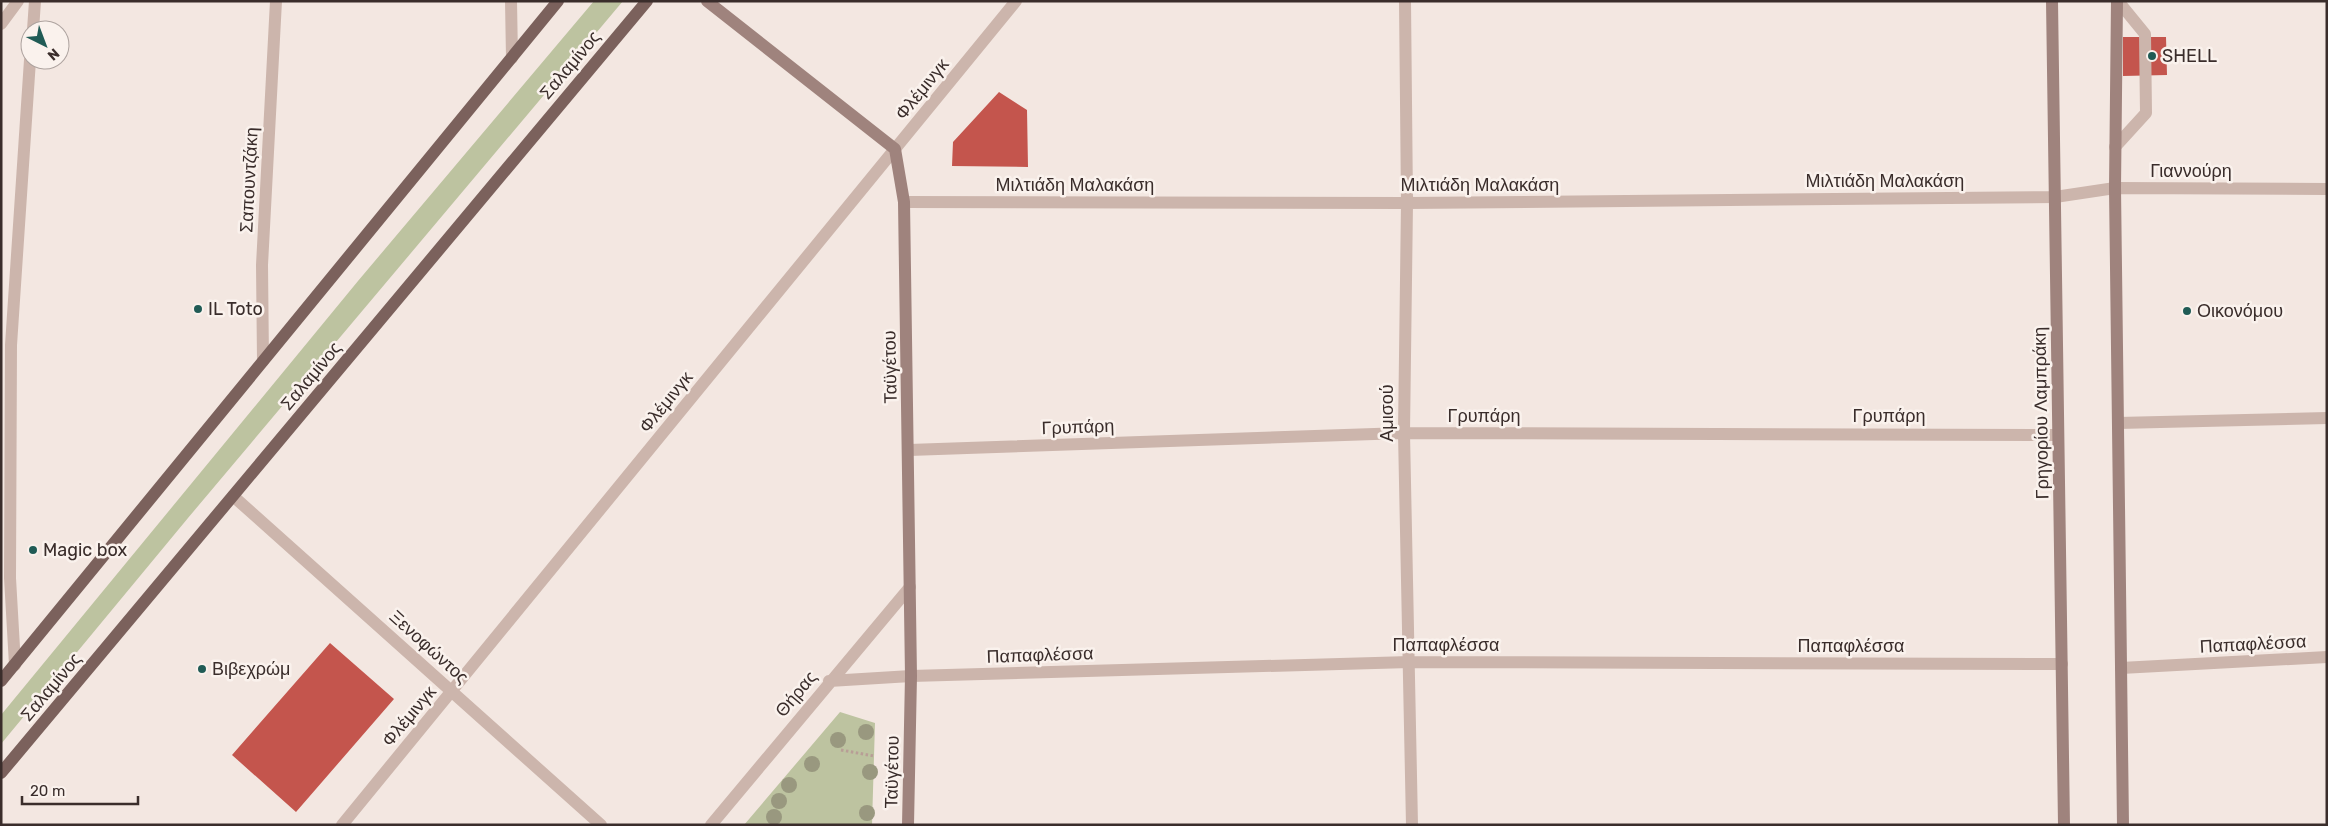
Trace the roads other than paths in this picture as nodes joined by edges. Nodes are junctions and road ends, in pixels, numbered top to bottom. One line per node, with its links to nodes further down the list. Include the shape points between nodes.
1 (18, 1): 13 (street)
2 (35, 1): 12 (street)
3 (276, 1): 23 (street, Σαπουντζάκη, via 262,265)
4 (511, 1): 14 (street)
5 (558, 1): 14 (main road)
6 (647, 1): 29 (main road, Σαλαμίνος)
7 (707, 1): 17 (main road)
8 (1016, 1): 17 (street, Φλέμινγκ)
9 (1405, 1): 22 (street, Αμισού)
10 (2052, 1): 20 (main road, Γρηγορίου Λαμπράκη)
11 (2118, 1): 16 (main road); 16 (street, via 2145,34 2146,113)
12 (34, 20)
13 (1, 24)
14 (512, 58): 23 (main road)
15 (29, 70): 34 (street, via 11,345 10,578)
16 (2115, 148): 18 (main road)
17 (895, 150): 21 (main road, Ταϋγέτου); 39 (street, Φλέμινγκ)
18 (2115, 188): 19 (street, Γιαννούρη); 20 (street, Γιαννούρη); 25 (main road)
19 (2327, 189)
20 (2055, 197): 22 (street, Μιλτιάδη Μαλακάση); 27 (main road, Γρηγορίου Λαμπράκη)
21 (904, 202): 22 (street, Μιλτιάδη Μαλακάση); 28 (main road, Ταϋγέτου)
22 (1407, 203): 26 (street, Αμισού)
23 (263, 361): 34 (main road)
24 (2327, 418): 25 (street)
25 (2118, 423): 35 (main road)
26 (1404, 433): 27 (street, Γρυπάρη); 28 (street, Γρυπάρη); 32 (street, Αμισού)
27 (2058, 435): 33 (main road, Γρηγορίου Λαμπράκη)
28 (909, 450): 30 (main road, Ταϋγέτου)
29 (233, 496): 39 (street, Ξενοφώντος); 40 (main road, Σαλαμίνος)
30 (910, 587): 36 (main road, Ταϋγέτου); 37 (street, Θήρας)
31 (2327, 657): 35 (street, Παπαφλέσσα)
32 (1410, 662): 33 (street, Παπαφλέσσα); 36 (street, Παπαφλέσσα); 45 (street, Αμισού)
33 (2062, 664): 46 (main road, Γρηγορίου Λαμπράκη)
34 (15, 665): 38 (main road)
35 (2121, 668): 47 (main road)
36 (911, 676): 37 (street, Παπαφλέσσα); 44 (main road, Ταϋγέτου)
37 (829, 681): 43 (street, Θήρας)
38 (1, 682)
39 (452, 691): 41 (street, Φλέμινγκ); 42 (street, Ξενοφώντος)
40 (1, 774)
41 (342, 825)
42 (601, 825)
43 (711, 825)
44 (908, 825)
45 (1412, 825)
46 (2064, 825)
47 (2123, 825)

